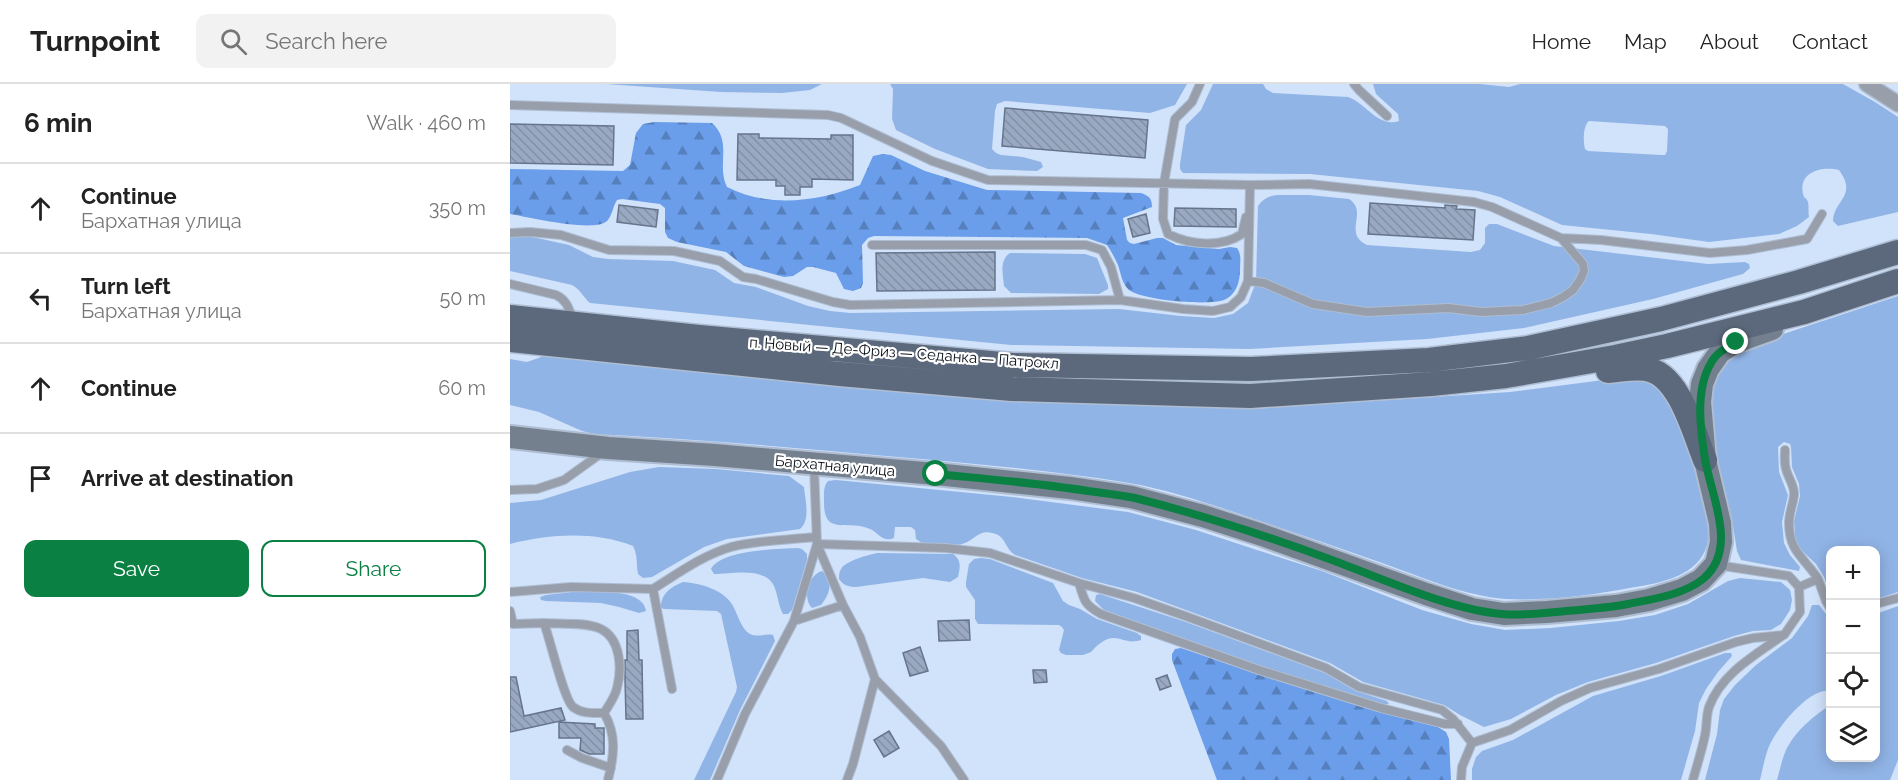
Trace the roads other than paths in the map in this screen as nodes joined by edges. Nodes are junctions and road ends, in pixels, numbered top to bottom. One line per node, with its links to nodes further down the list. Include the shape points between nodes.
1 (1200, 84): 7 (lane, via 1192,102 1175,119)
2 (1354, 84): 6 (lane)
3 (1867, 84): 4 (street)
4 (1898, 104)
5 (510, 105): 7 (lane, via 828,115 932,161 988,180)
6 (1387, 116)
7 (1164, 183): 8 (lane); 9 (lane, via 1162,219 1168,234 1181,241 1231,241 1242,234)
8 (1250, 185): 9 (lane); 12 (lane, via 1308,184 1473,202)
9 (1250, 204): 16 (lane)
10 (1822, 214): 12 (lane, via 1807,239 1747,250 1710,253)
11 (510, 233): 20 (lane, via 561,236 609,250 674,251 720,261 743,277 850,305)
12 (1561, 237): 16 (lane, via 1583,264 1580,280 1563,297 1523,310 1367,312 1313,304 1264,283)
13 (1898, 244): 18 (street, via 1816,270)
14 (872, 245): 20 (lane, via 1086,245 1102,250)
15 (1898, 252): 18 (main road, п. Новый — Де-Фриз — Седанка — Патрокл)
16 (1248, 281): 20 (lane, via 1241,297 1230,307 1213,311)
17 (1898, 281): 21 (main road, п. Новый — Де-Фриз — Седанка — Патрокл)
18 (1799, 282): 23 (main road, п. Новый — Де-Фриз — Седанка — Патрокл, via 1661,319 1528,348 1429,360 1251,369 1013,365)
19 (510, 284): 23 (lane, via 562,298)
20 (1120, 300)
21 (1804, 312): 25 (main road, п. Новый — Де-Фриз — Седанка — Патрокл, via 1668,346); 29 (main road, via 1788,323 1736,342 1715,357 1702,384 1700,402)
22 (513, 317): 23 (main road, п. Новый — Де-Фриз — Седанка — Патрокл)
23 (574, 324)
24 (510, 340): 25 (main road, п. Новый — Де-Фриз — Седанка — Патрокл, via 1012,389 1250,396)
25 (1506, 376): 29 (main road, via 1526,383 1648,369 1666,378 1680,398)
26 (514, 435): 27 (main road, Бархатная улица)
27 (608, 448): 30 (main road, Бархатная улица); 31 (lane, via 564,480 537,489)
28 (1785, 450): 34 (lane, via 1794,496 1789,522 1791,542)
29 (1705, 460): 33 (main road, via 1720,523)
30 (814, 464): 32 (lane); 33 (main road, Бархатная улица, via 1131,497 1262,535 1472,609 1504,614 1649,600 1692,585)
31 (510, 490)
32 (816, 541): 35 (lane, via 990,553); 37 (lane, via 751,543 730,548 708,556); 42 (lane); 44 (lane)
33 (1716, 564): 36 (lane, via 1789,576)
34 (1818, 579): 36 (lane); 40 (lane)
35 (1079, 583): 51 (lane, via 1134,598 1326,668 1359,687 1442,710); 51 (lane, via 1084,600 1101,614 1381,708)
36 (1799, 587): 47 (lane, via 1800,612)
37 (653, 589): 38 (lane, via 591,586); 49 (lane)
38 (510, 592)
39 (1898, 598): 41 (lane)
40 (1826, 601)
41 (1880, 603)
42 (843, 605): 44 (lane); 48 (lane)
43 (510, 611): 46 (lane)
44 (794, 621): 56 (lane)
45 (544, 623): 46 (lane); 50 (lane, via 570,705 586,713); 50 (lane, via 589,625 609,635 616,647 620,676)
46 (512, 626)
47 (1784, 635): 52 (lane, via 1736,642 1590,688 1510,730); 60 (lane, via 1750,658 1714,696)
48 (875, 679): 57 (lane); 58 (lane, via 940,746)
49 (672, 689)
50 (604, 713): 54 (lane, via 614,741)
51 (1458, 724): 52 (lane)
52 (1472, 743): 59 (lane)
53 (567, 750): 54 (lane)
54 (611, 768): 55 (lane)
55 (608, 780)
56 (717, 780)
57 (846, 780)
58 (964, 780)
59 (1461, 780)
60 (1693, 780)

